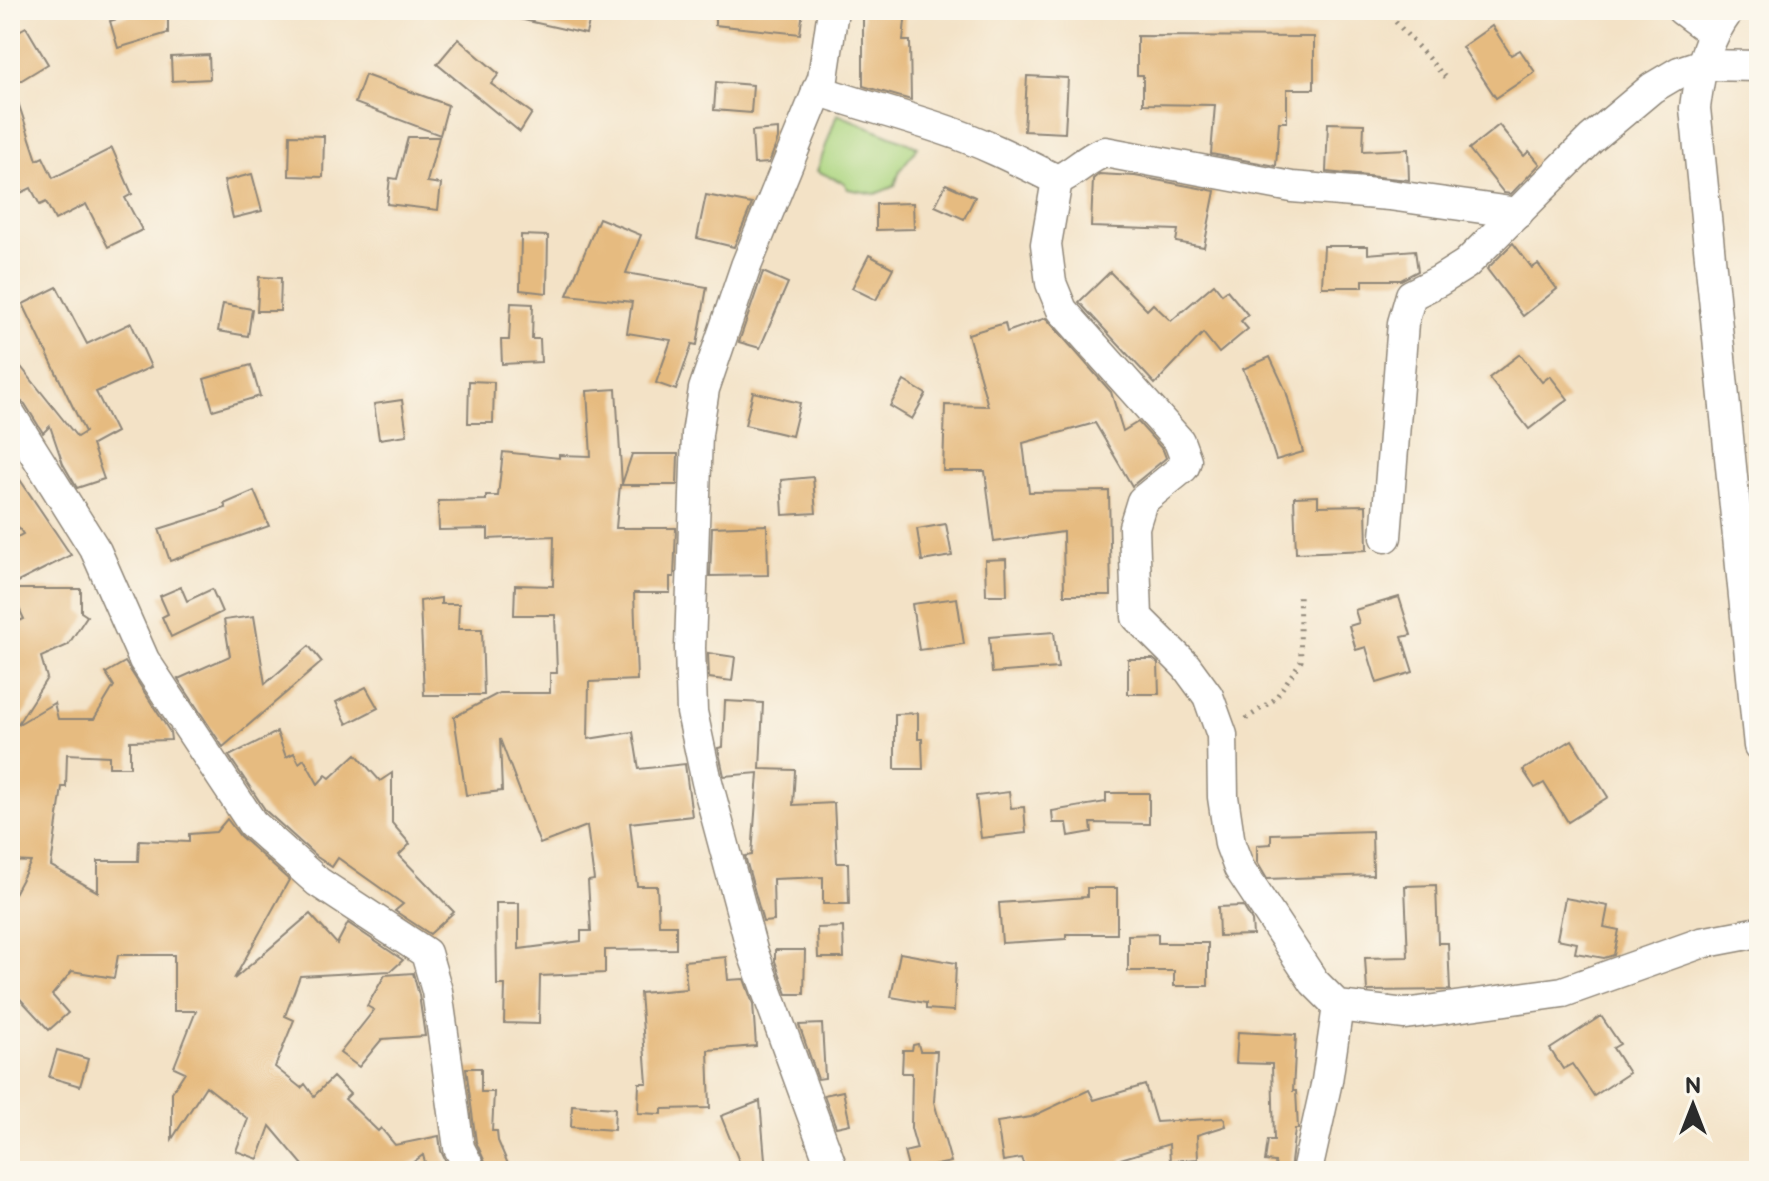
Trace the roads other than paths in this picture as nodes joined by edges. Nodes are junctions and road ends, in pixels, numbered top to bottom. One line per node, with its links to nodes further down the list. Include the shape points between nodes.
1 (833, 10): 6 (street)
2 (1682, 10): 3 (street)
3 (1721, 21): 4 (street)
4 (1700, 65): 5 (street); 8 (street, via 1652,88 1591,139); 11 (street, via 1698,151)
5 (1759, 66)
6 (817, 90): 7 (street, via 942,129); 15 (street, via 746,266 704,389 697,434 690,676 707,782 752,950)
7 (1057, 180): 8 (street, via 1105,152 1292,187); 13 (street, via 1046,244 1051,283 1062,310 1179,441 1186,460 1142,501 1137,515 1137,617 1208,696 1222,735 1223,797 1239,868 1314,982)
8 (1518, 213): 10 (street, via 1466,264 1409,298)
9 (10, 414): 14 (street, via 96,551 144,660 252,823 318,882 426,953 437,991 459,1148)
10 (1386, 537)
11 (1759, 746)
12 (1759, 932): 13 (street, via 1701,943 1563,992 1405,1014)
13 (1338, 1006): 16 (street)
14 (471, 1171)
15 (833, 1171)
16 (1307, 1171)

